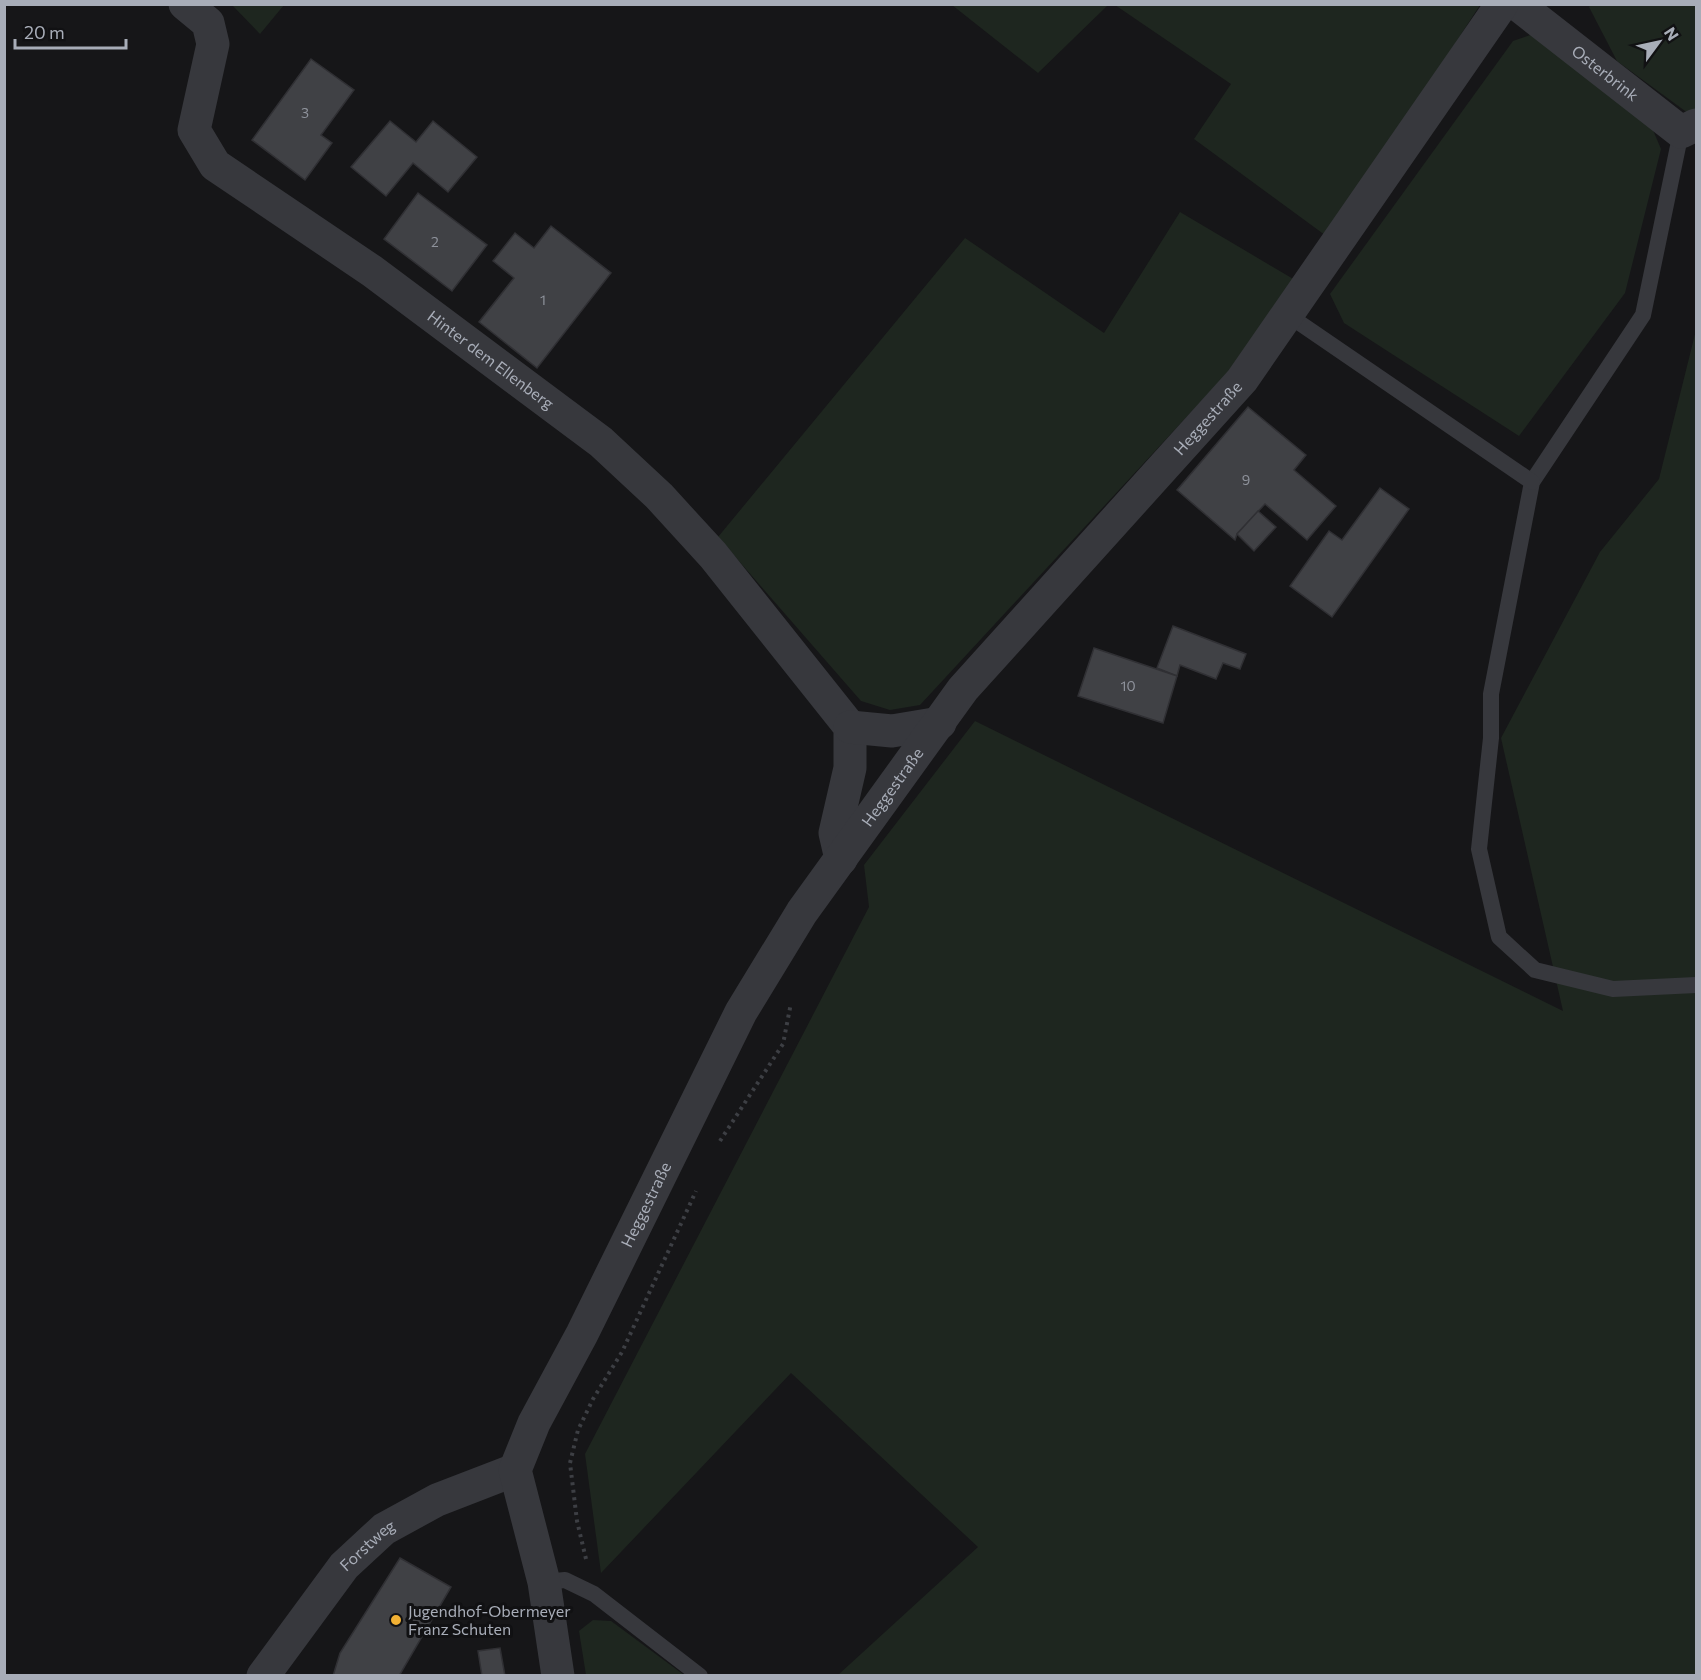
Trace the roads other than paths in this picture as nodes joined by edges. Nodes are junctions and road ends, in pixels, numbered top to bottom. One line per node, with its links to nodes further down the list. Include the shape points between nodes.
1 (185, 4): 7 (street, Hinter dem Ellenberg, via 208,23 213,44 194,130 215,165 372,271 601,442 659,496 712,555)
2 (1522, 6): 3 (street, Osterbrink); 4 (street, Heggestraße)
3 (1689, 129): 5 (lane, via 1643,315)
4 (1288, 315): 5 (lane); 6 (street, Heggestraße, via 1242,380 963,689)
5 (1532, 482): 9 (lane, via 1491,694 1491,738 1479,849 1499,937 1535,970 1591,984 1613,989)
6 (940, 723): 7 (street, via 892,731); 8 (street, Heggestraße)
7 (850, 727): 8 (street, via 850,768 835,833)
8 (840, 859): 10 (street, Heggestraße, via 802,912 741,1012 534,1423)
9 (1696, 985)
10 (515, 1470): 11 (street); 12 (street, Forstweg, via 437,1500 384,1529 344,1566)
11 (544, 1582): 13 (street); 14 (lane, via 565,1580 594,1594)
12 (263, 1676)
13 (558, 1676)
14 (700, 1676)

